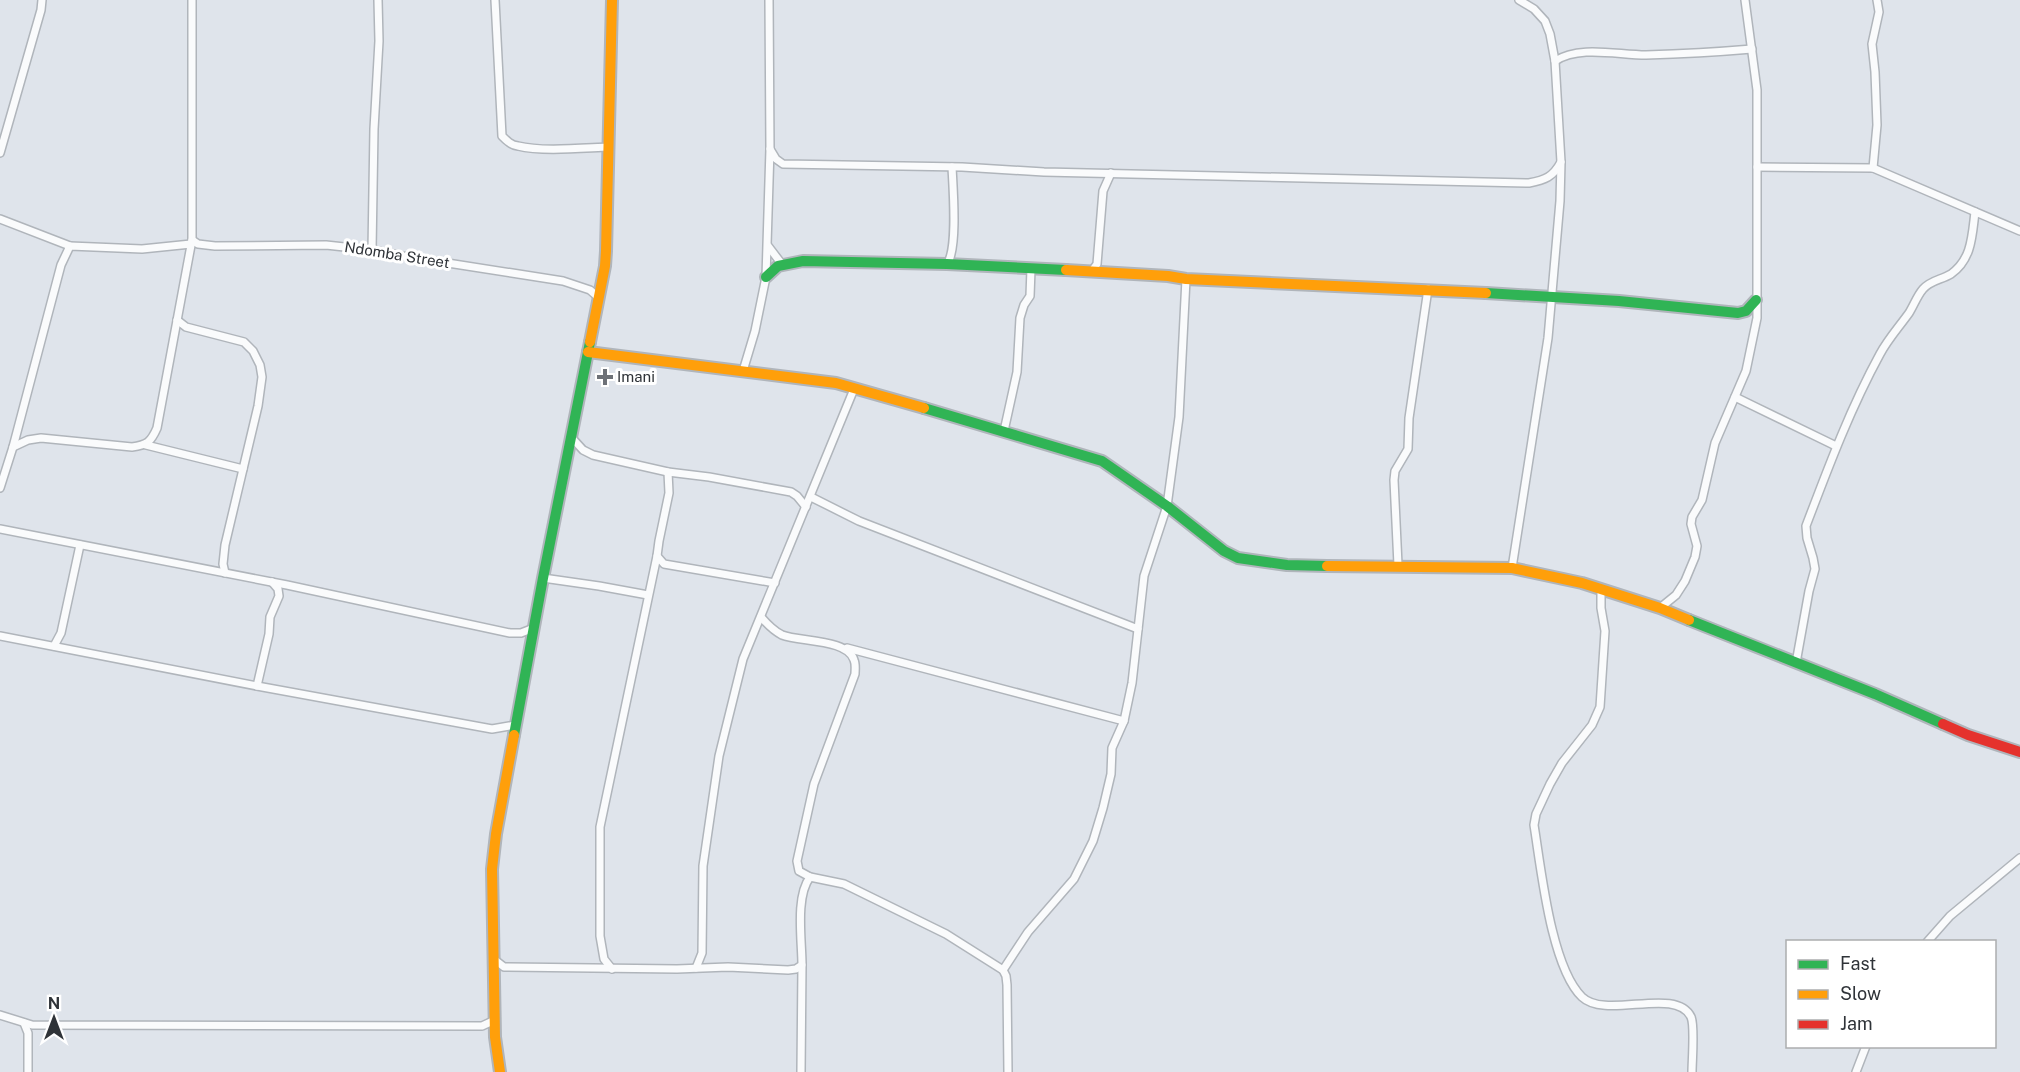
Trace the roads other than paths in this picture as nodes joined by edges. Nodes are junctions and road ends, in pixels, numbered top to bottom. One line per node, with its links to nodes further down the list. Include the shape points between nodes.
1 (42, 0): 14 (street)
2 (192, 0): 25 (street)
3 (378, 0): 28 (street)
4 (495, 0): 12 (street, via 502,136 518,146)
5 (612, 0): 12 (street)
6 (769, 0): 13 (street)
7 (1519, 0): 11 (street, via 1545,21)
8 (1745, 0): 10 (street)
9 (1877, 0): 19 (street, via 1879,12 1872,44 1877,125)
10 (1752, 49): 11 (street, via 1645,55 1588,53); 18 (street, via 1757,90)
11 (1555, 61): 15 (street)
12 (609, 147): 36 (street, via 609,213)
13 (770, 149): 16 (street); 20 (street)
14 (0, 153)
15 (1561, 162): 21 (street, via 1555,174 1529,183); 37 (street)
16 (783, 164): 17 (street); 20 (street)
17 (952, 167): 21 (street); 30 (street, via 953,233)
18 (1757, 167): 19 (street); 38 (street)
19 (1873, 168): 22 (street)
20 (770, 173): 27 (street)
21 (1111, 173): 32 (street, via 1103,191 1097,264)
22 (1975, 212): 24 (street); 47 (street, via 1970,250 1950,274 1922,290 1879,355)
23 (0, 219): 26 (street, Ndomba Street)
24 (2020, 231)
25 (192, 242): 26 (street, Ndomba Street, via 142,249); 28 (street, Ndomba Street, via 214,246 326,245); 39 (street)
26 (70, 246): 48 (street, via 61,265)
27 (768, 246): 29 (street); 33 (street)
28 (372, 250): 36 (street, Ndomba Street, via 563,281 590,290)
29 (782, 263): 30 (street); 33 (street)
30 (947, 264): 31 (street)
31 (1031, 269): 32 (street); 44 (street, via 1030,296 1020,318 1017,372)
32 (1091, 272): 34 (street)
33 (766, 277): 41 (street)
34 (1186, 279): 35 (street); 54 (street, via 1179,417)
35 (1428, 289): 37 (street); 59 (street, via 1408,449 1394,480)
36 (598, 297): 40 (street)
37 (1551, 297): 38 (street, via 1738,313 1746,311); 60 (street)
38 (1756, 300): 43 (street, via 1757,318 1746,371)
39 (177, 320): 46 (street, via 157,428); 49 (street, via 186,327 244,342 260,365 258,406)
40 (588, 352): 41 (street); 45 (street)
41 (743, 371): 42 (street, via 836,383)
42 (854, 389): 44 (street); 52 (street)
43 (1735, 397): 47 (street); 67 (street, via 1715,443 1702,500 1692,517 1695,557 1676,595)
44 (1004, 430): 54 (street, via 1102,461)
45 (572, 438): 50 (street, via 593,455); 62 (street)
46 (146, 445): 48 (street, via 41,438); 49 (street)
47 (1836, 446): 74 (street, via 1806,526 1815,569)
48 (13, 447): 51 (street)
49 (243, 469): 61 (street, via 225,545)
50 (668, 472): 53 (street, via 791,492); 58 (street, via 669,492)
51 (0, 488)
52 (811, 497): 53 (street); 70 (street, via 860,521)
53 (806, 507): 64 (street)
54 (1167, 507): 59 (street, via 1238,558 1287,565); 70 (street, via 1144,576)
55 (0, 522): 56 (street)
56 (2, 530): 57 (street)
57 (80, 545): 61 (street); 72 (street, via 61,633)
58 (657, 556): 64 (street, via 671,566); 66 (street)
59 (1398, 565): 60 (street)
60 (1512, 568): 65 (street)
61 (225, 573): 63 (street)
62 (543, 578): 66 (street); 69 (street)
63 (272, 582): 69 (street, via 510,633); 75 (street, via 279,596 270,617)
64 (775, 583): 68 (street)
65 (1601, 590): 67 (street); 95 (street, via 1605,631 1600,707 1592,725 1550,784 1534,825 1548,907 1557,950 1581,996 1601,1005 1669,1004 1686,1010 1692,1018)
66 (648, 595): 84 (street, via 600,827 600,936 604,959)
67 (1660, 608): 74 (street)
68 (761, 617): 73 (street, via 783,635); 85 (street, via 743,659 719,756 703,866 702,953)
69 (534, 628): 77 (street)
70 (1137, 628): 76 (street)
71 (0, 636): 72 (street)
72 (54, 646): 75 (street)
73 (841, 647): 76 (street); 80 (street, via 855,661 855,674 814,784 799,850 799,871)
74 (1796, 663): 78 (street, via 1968,735)
75 (257, 686): 77 (street, via 492,729)
76 (1124, 721): 86 (street, via 1112,748 1111,774 1093,841 1074,879 1028,932)
77 (515, 725): 82 (street, via 492,869)
78 (2020, 752)
79 (2020, 858): 81 (street, via 1950,916)
80 (810, 877): 83 (street, via 801,898); 86 (street, via 844,884 946,934)
81 (1929, 940)
82 (495, 960): 84 (street, via 504,967); 88 (street)
83 (802, 965): 85 (street, via 788,970); 93 (street)
84 (612, 969): 85 (street)
85 (696, 969)
86 (1003, 970): 94 (street, via 1007,985)
87 (0, 1015): 89 (street)
88 (495, 1020): 89 (street, via 482,1026); 92 (street)
89 (24, 1023): 91 (street, via 28,1033)
90 (1866, 1048): 96 (street)
91 (28, 1072)
92 (500, 1072)
93 (801, 1072)
94 (1008, 1072)
95 (1692, 1072)
96 (1856, 1072)

